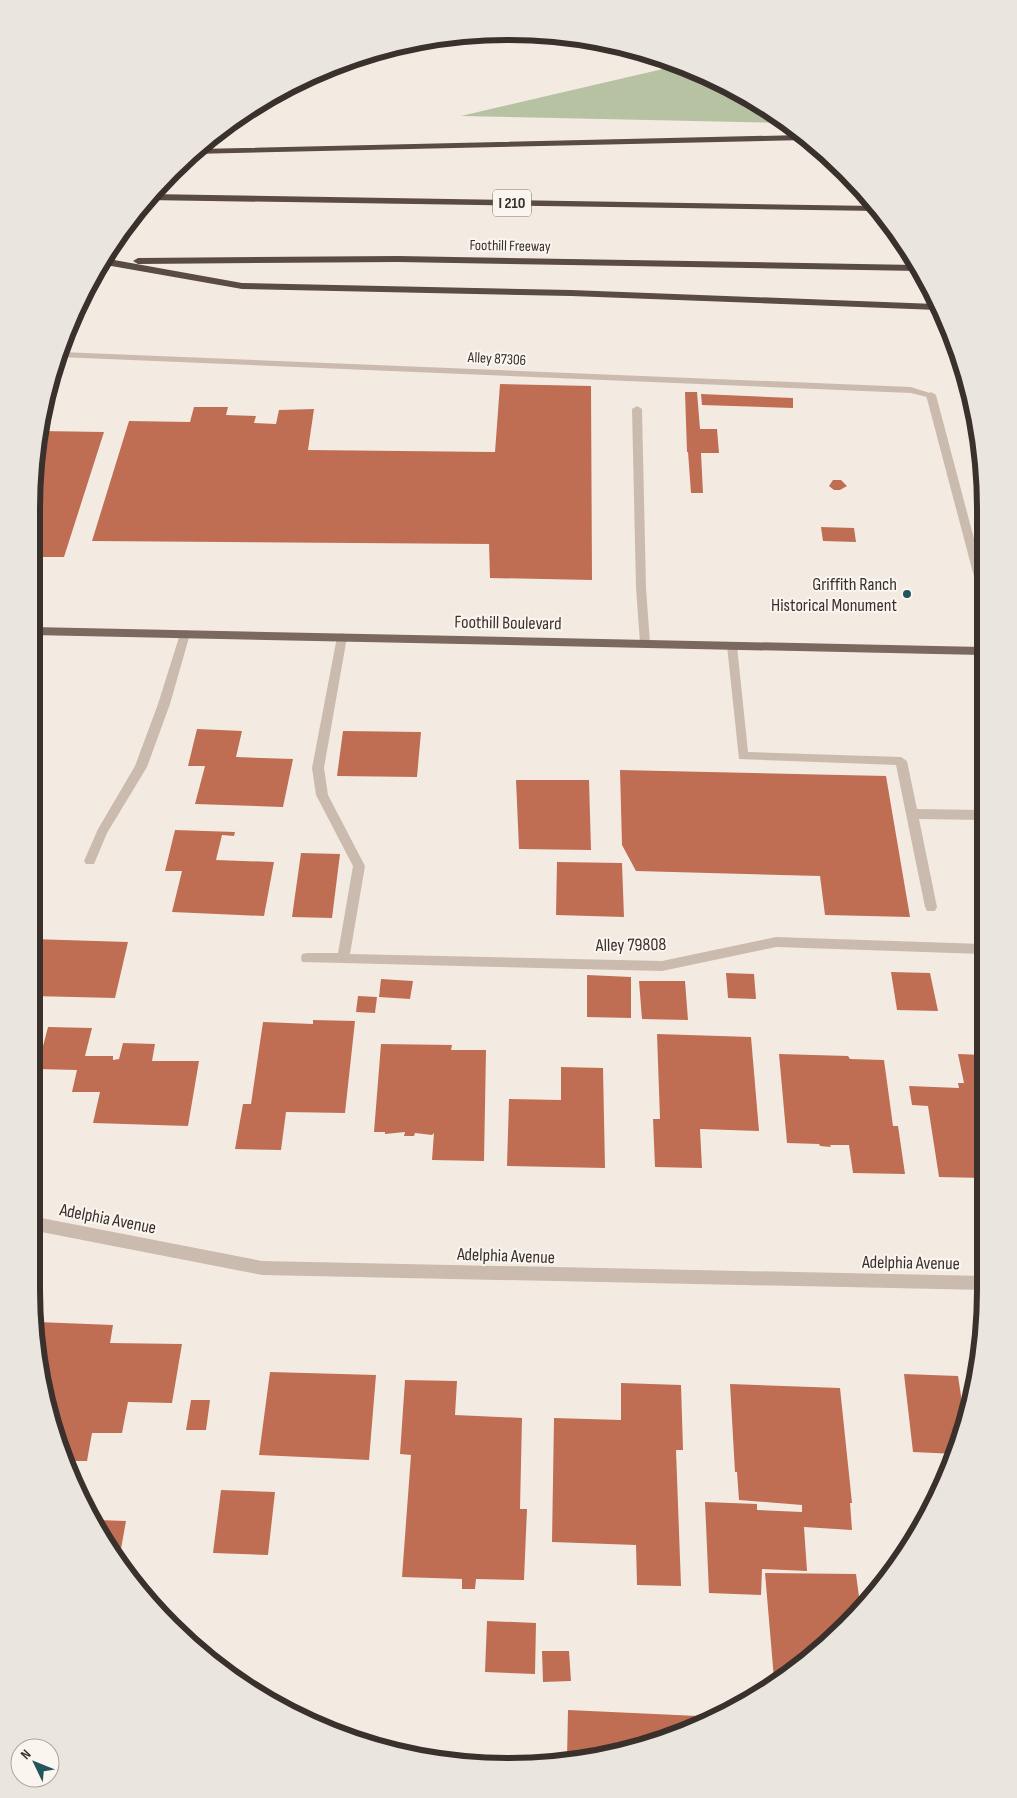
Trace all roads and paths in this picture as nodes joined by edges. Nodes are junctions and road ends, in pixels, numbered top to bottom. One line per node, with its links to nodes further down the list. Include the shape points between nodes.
1 (795, 138): 2 (highway)
2 (205, 152)
3 (159, 197): 4 (highway, I 210)
4 (868, 209)
5 (111, 261): 7 (highway, Foothill Freeway, via 398,259)
6 (110, 263): 8 (highway, via 242,286 571,293)
7 (910, 268)
8 (931, 307)
9 (66, 355): 11 (street, Alley 87306, via 911,390 932,395)
10 (638, 409): 15 (street)
11 (977, 569)
12 (40, 631): 13 (main road, Foothill Boulevard)
13 (185, 634): 14 (main road, Foothill Boulevard); 20 (street, via 141,767 102,832)
14 (342, 638): 15 (main road, Foothill Boulevard); 24 (street, via 318,768 322,795 359,866)
15 (645, 644): 16 (main road, Foothill Boulevard)
16 (732, 646): 17 (main road, Foothill Boulevard); 18 (street, via 743,756 901,761)
17 (977, 651)
18 (912, 814): 19 (street); 21 (street)
19 (977, 815)
20 (90, 861)
21 (931, 907)
22 (977, 949): 24 (street, Alley 79808, via 776,942 662,966)
23 (307, 958): 24 (street, Alley 79808)
24 (343, 959)
25 (40, 1225): 26 (street, Adelphia Avenue, via 262,1268)
26 (977, 1284)

